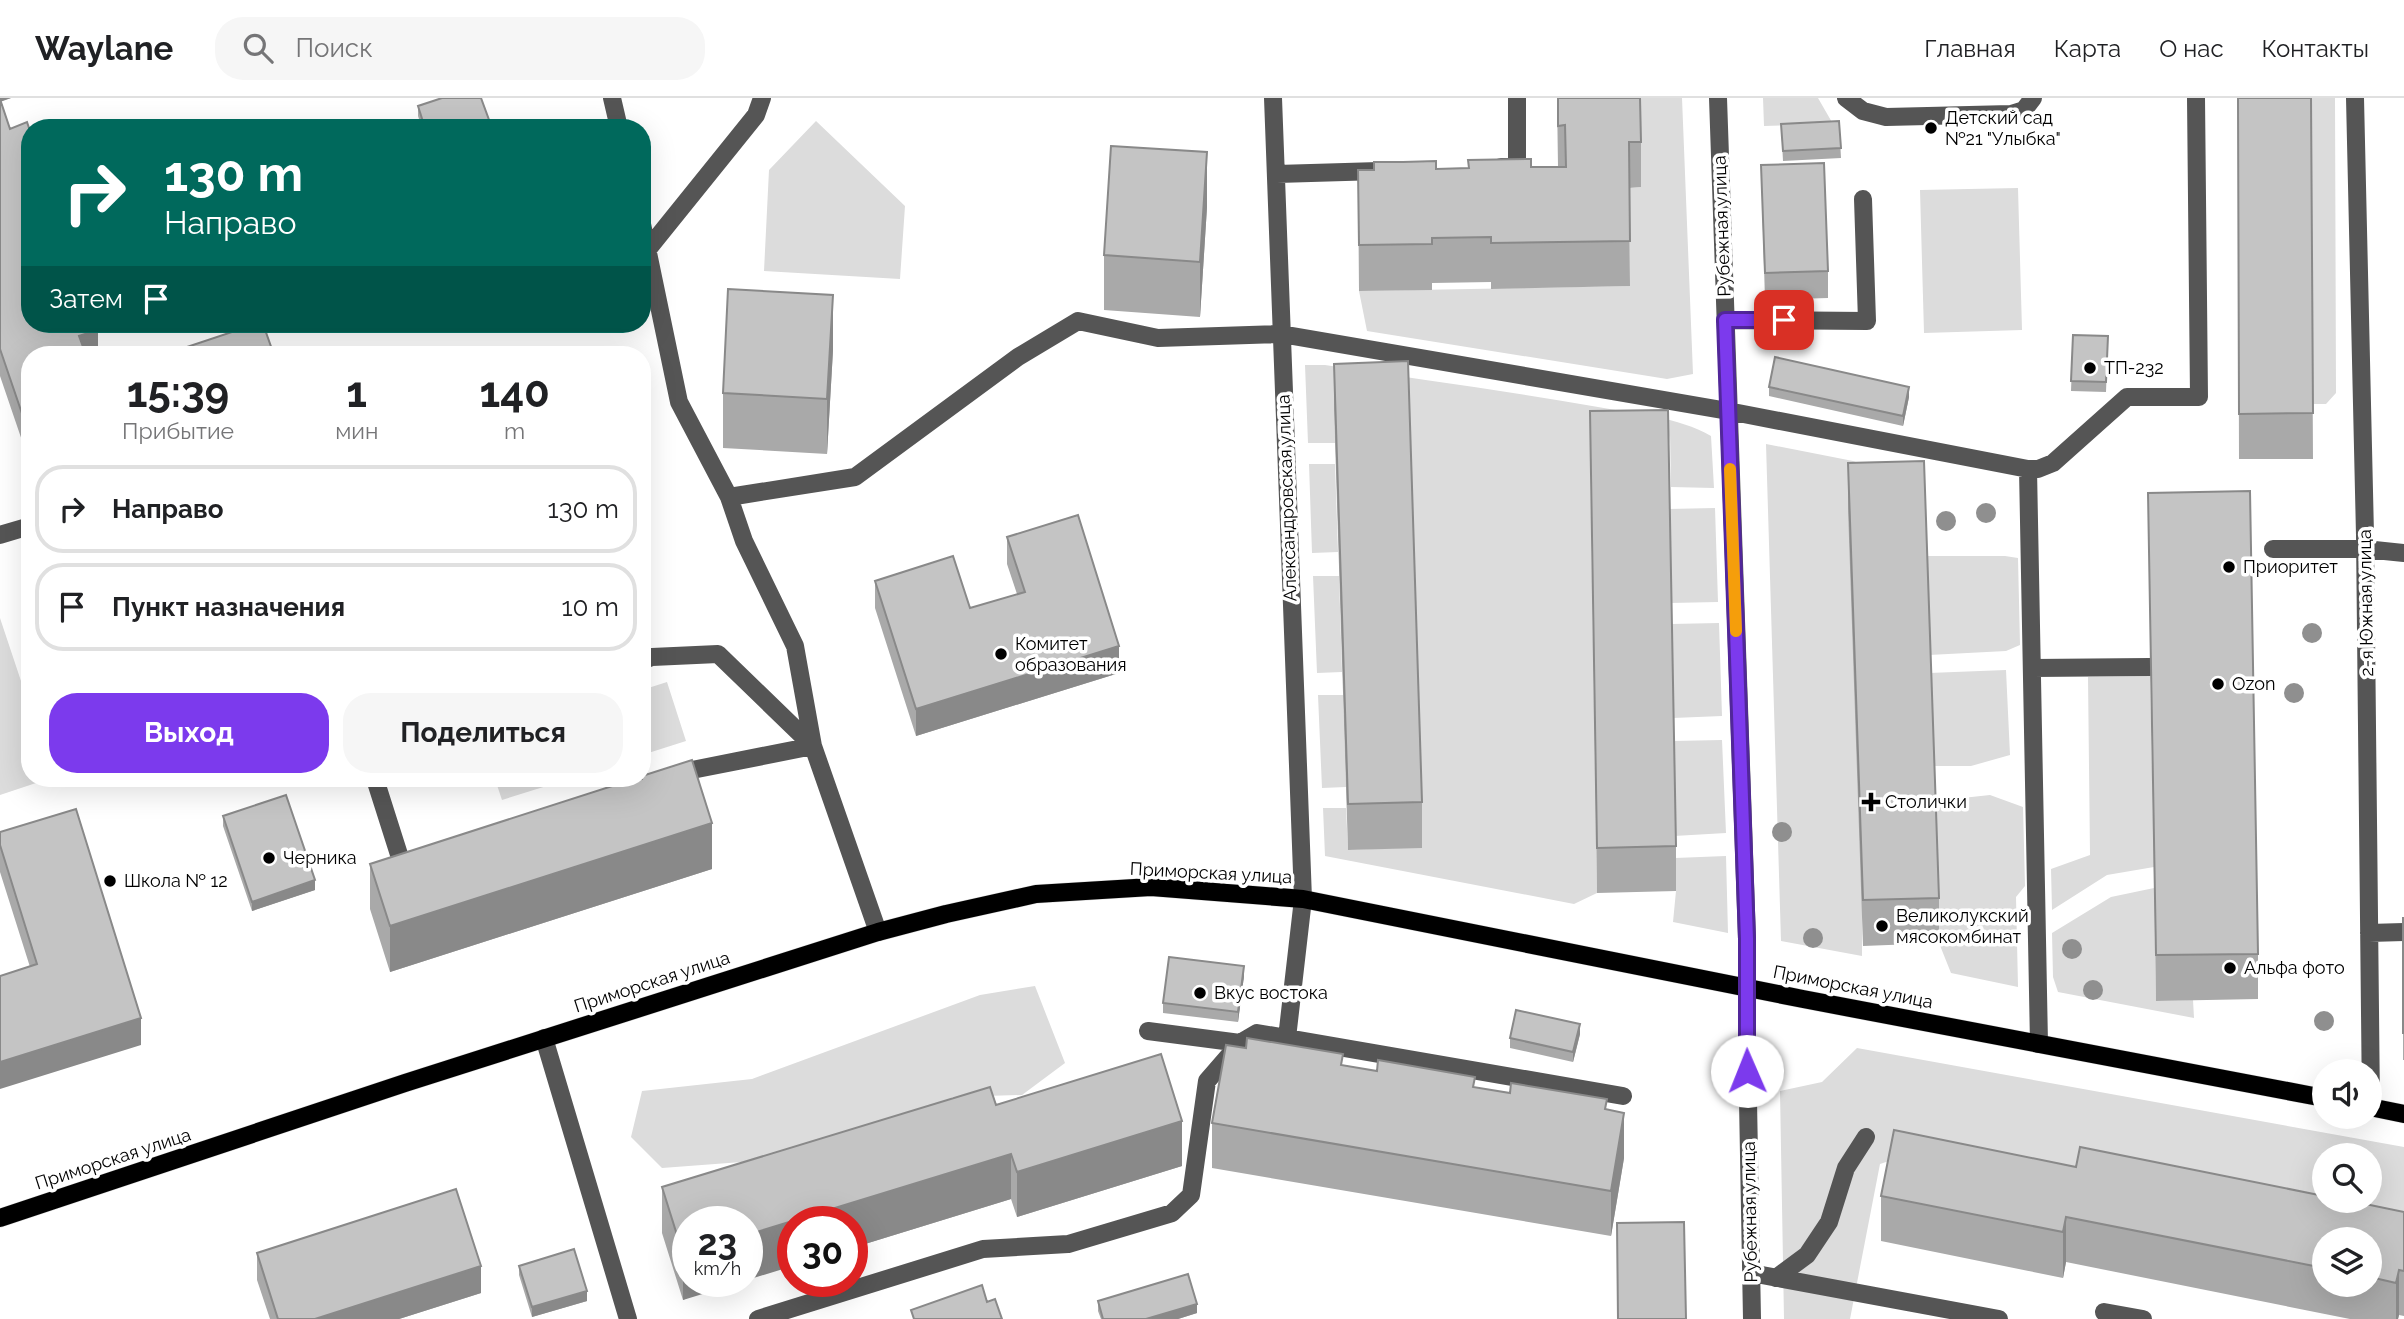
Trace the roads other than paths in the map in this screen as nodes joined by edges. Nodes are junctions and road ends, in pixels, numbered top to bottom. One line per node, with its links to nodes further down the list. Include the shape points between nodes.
1 (612, 98): 10 (street)
2 (762, 98): 15 (street, via 756,114)
3 (1273, 98): 13 (street, Александровская улица)
4 (1517, 98): 12 (street, via 1517,167)
5 (1718, 98): 17 (street, Рубежная улица)
6 (1846, 98): 7 (street, via 1863,111 1886,117 2011,114 2024,110)
7 (2033, 98)
8 (2196, 98): 20 (street, via 2199,397 2127,397 2053,463)
9 (2355, 98): 25 (street, 2-я Южная улица)
10 (617, 119)
11 (1402, 171): 13 (street)
12 (1492, 172)
13 (1277, 174): 18 (street, Александровская улица)
14 (1863, 199): 17 (street, via 1867,321)
15 (651, 245)
16 (651, 264): 21 (street, via 679,401)
17 (1725, 320): 19 (street, Рубежная улица)
18 (1281, 334): 19 (street); 21 (street, via 1158,338 1078,321 1018,356 855,477); 34 (street, Александровская улица)
19 (1728, 411): 20 (street); 38 (street, Рубежная улица)
20 (2028, 470): 29 (street)
21 (729, 497): 30 (street, via 744,541 795,646)
22 (21, 529): 23 (street)
23 (0, 535)
24 (2273, 549): 25 (street)
25 (2365, 549): 26 (street); 36 (street, 2-я Южная улица)
26 (2404, 553)
27 (651, 657): 30 (street, via 718,654)
28 (2150, 667): 29 (street)
29 (2033, 668): 43 (street)
30 (814, 746): 31 (street); 35 (street)
31 (659, 781)
32 (378, 787): 33 (street, via 402,864)
33 (428, 855)
34 (1303, 899): 35 (main road, Приморская улица, via 1151,887 1036,894); 38 (main road, Приморская улица); 41 (street, Александровская улица)
35 (878, 932): 40 (main road, Приморская улица)
36 (2370, 933): 37 (street); 44 (street, 2-я Южная улица)
37 (2404, 933)
38 (1747, 988): 43 (main road, Приморская улица); 51 (street, Рубежная улица)
39 (1148, 1031): 42 (street)
40 (544, 1038): 50 (main road, Приморская улица); 55 (street)
41 (1287, 1038): 42 (street, via 1257,1033); 45 (street)
42 (1240, 1043): 56 (street, via 1207,1082 1191,1195 1172,1213 1068,1244 983,1250)
43 (2039, 1044): 46 (main road, Приморская улица)
44 (2370, 1059)
45 (1623, 1096)
46 (2312, 1096)
47 (2382, 1109): 48 (main road)
48 (2404, 1114)
49 (1866, 1137): 52 (street, via 1846,1168 1829,1222 1807,1255)
50 (0, 1219)
51 (1751, 1273): 52 (street); 57 (street, Рубежная улица)
52 (1776, 1278): 54 (street)
53 (2104, 1312): 58 (street)
54 (1994, 1318)
55 (628, 1319)
56 (758, 1319)
57 (1752, 1319)
58 (2143, 1319)

